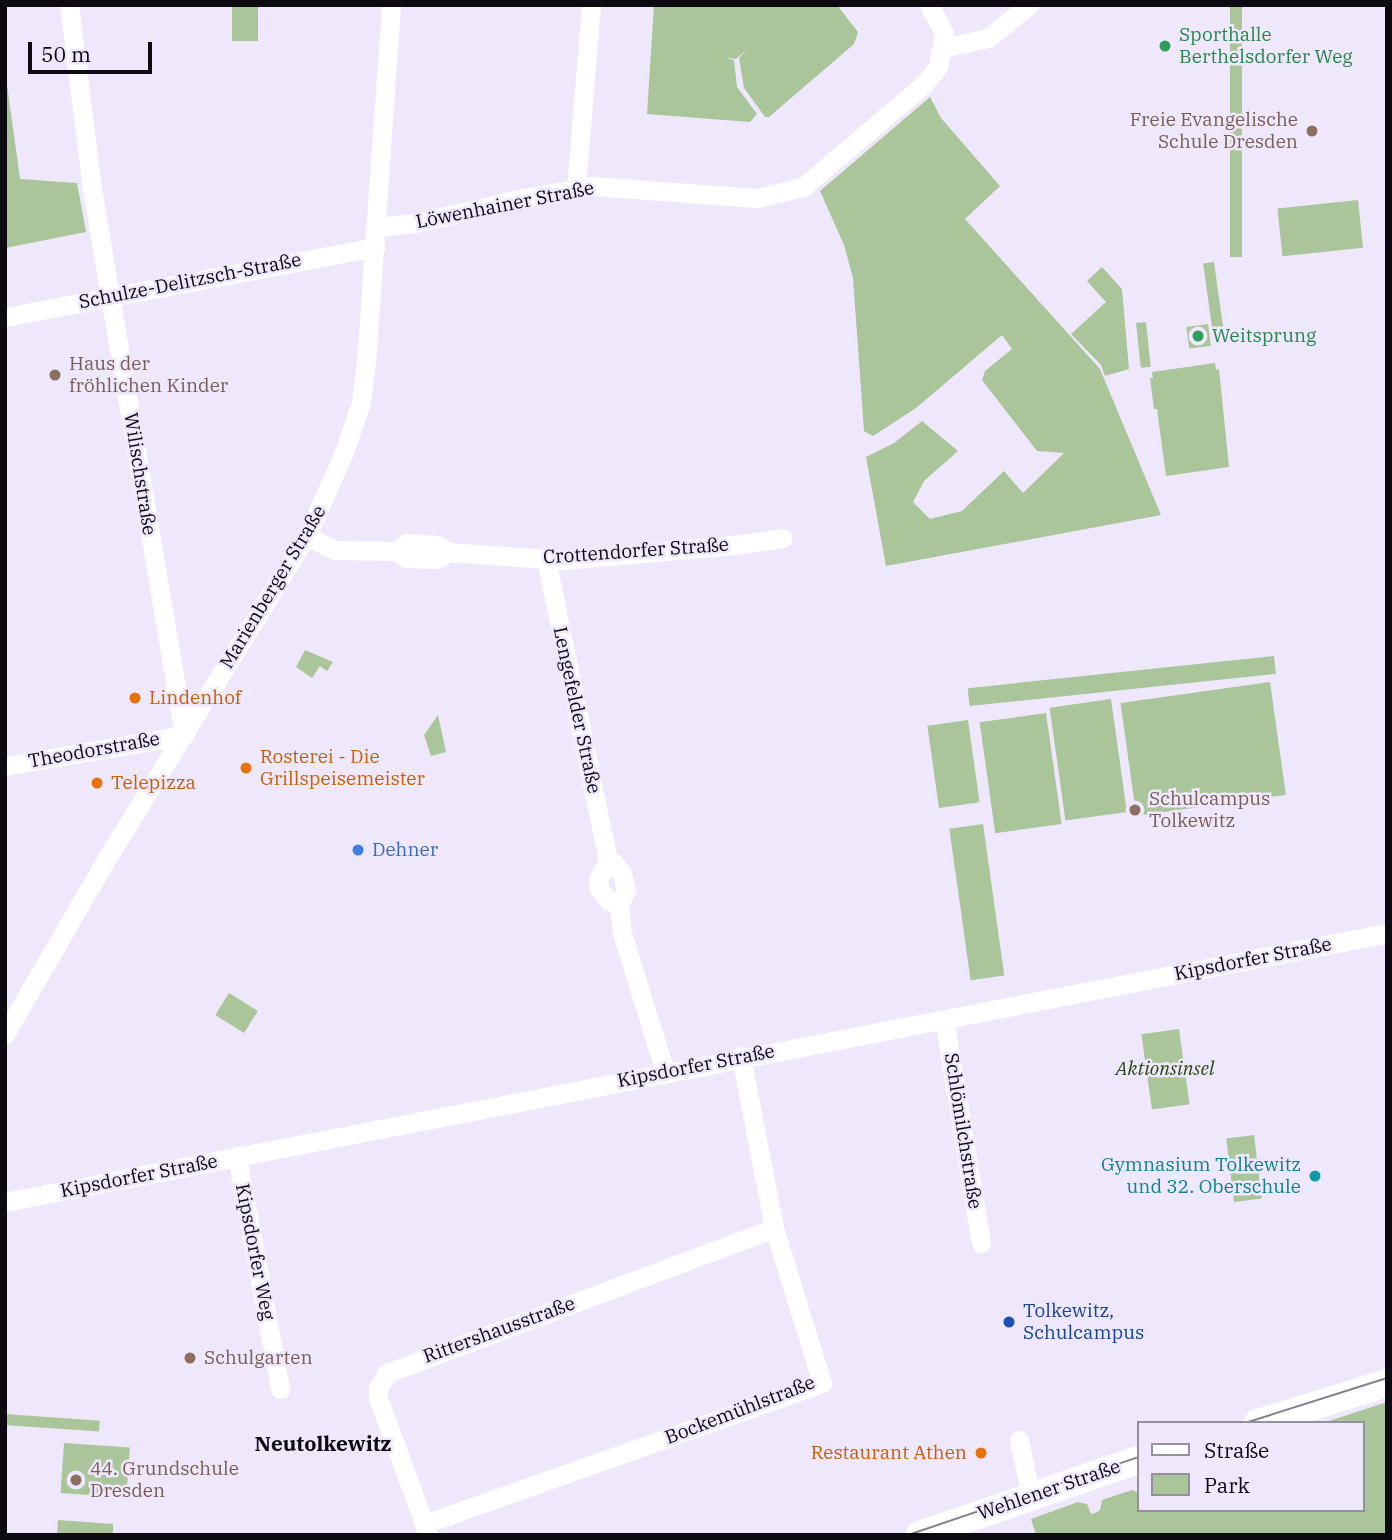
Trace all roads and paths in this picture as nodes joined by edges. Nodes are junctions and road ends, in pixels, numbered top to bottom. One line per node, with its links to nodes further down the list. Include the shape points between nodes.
1 (69, 5): 9 (street, Wilischstraße)
2 (391, 5): 8 (street, Marienberger Straße)
3 (591, 5): 7 (street)
4 (929, 5): 6 (street, via 943,33)
5 (1030, 5): 6 (street, via 988,38)
6 (943, 48): 7 (street, Löwenhainer Straße, via 938,67 925,83 803,187 757,198 618,186)
7 (576, 188): 8 (street, Löwenhainer Straße, via 415,223)
8 (376, 237): 9 (street, Schulze-Delitzsch-Straße); 11 (street, Marienberger Straße, via 361,402 333,483)
9 (110, 296): 10 (street, Schulze-Delitzsch-Straße); 14 (street, Wilischstraße)
10 (5, 317)
11 (307, 536): 13 (street, Crottendorfer Straße, via 334,550 396,551 405,558 437,559 448,552); 14 (street, Marienberger Straße)
12 (783, 538): 13 (street, Crottendorfer Straße)
13 (545, 559): 20 (street, Lengefelder Straße, via 608,861 598,880 599,889 619,906 622,933)
14 (184, 735): 15 (street, Theodorstraße); 18 (street, Marienberger Straße)
15 (5, 766)
16 (1387, 933): 17 (street, Kipsdorfer Straße)
17 (944, 1019): 19 (street, Kipsdorfer Straße); 24 (street, Schlömilchstraße)
18 (5, 1034)
19 (741, 1056): 20 (street, Kipsdorfer Straße); 23 (street, Bockemühlstraße)
20 (665, 1072): 21 (street, Kipsdorfer Straße)
21 (237, 1156): 22 (street, Kipsdorfer Straße); 26 (street, Kipsdorfer Weg)
22 (5, 1202)
23 (774, 1228): 31 (street, Rittershausstraße, via 387,1373 377,1388 378,1398); 31 (street, Bockemühlstraße, via 822,1383)
24 (981, 1243)
25 (1387, 1383): 27 (main road)
26 (281, 1389)
27 (1264, 1421)
28 (1019, 1440): 30 (street)
29 (1136, 1461): 30 (main road, Wehlener Straße)
30 (1031, 1496): 32 (main road, Wehlener Straße)
31 (426, 1529)
32 (920, 1535)

